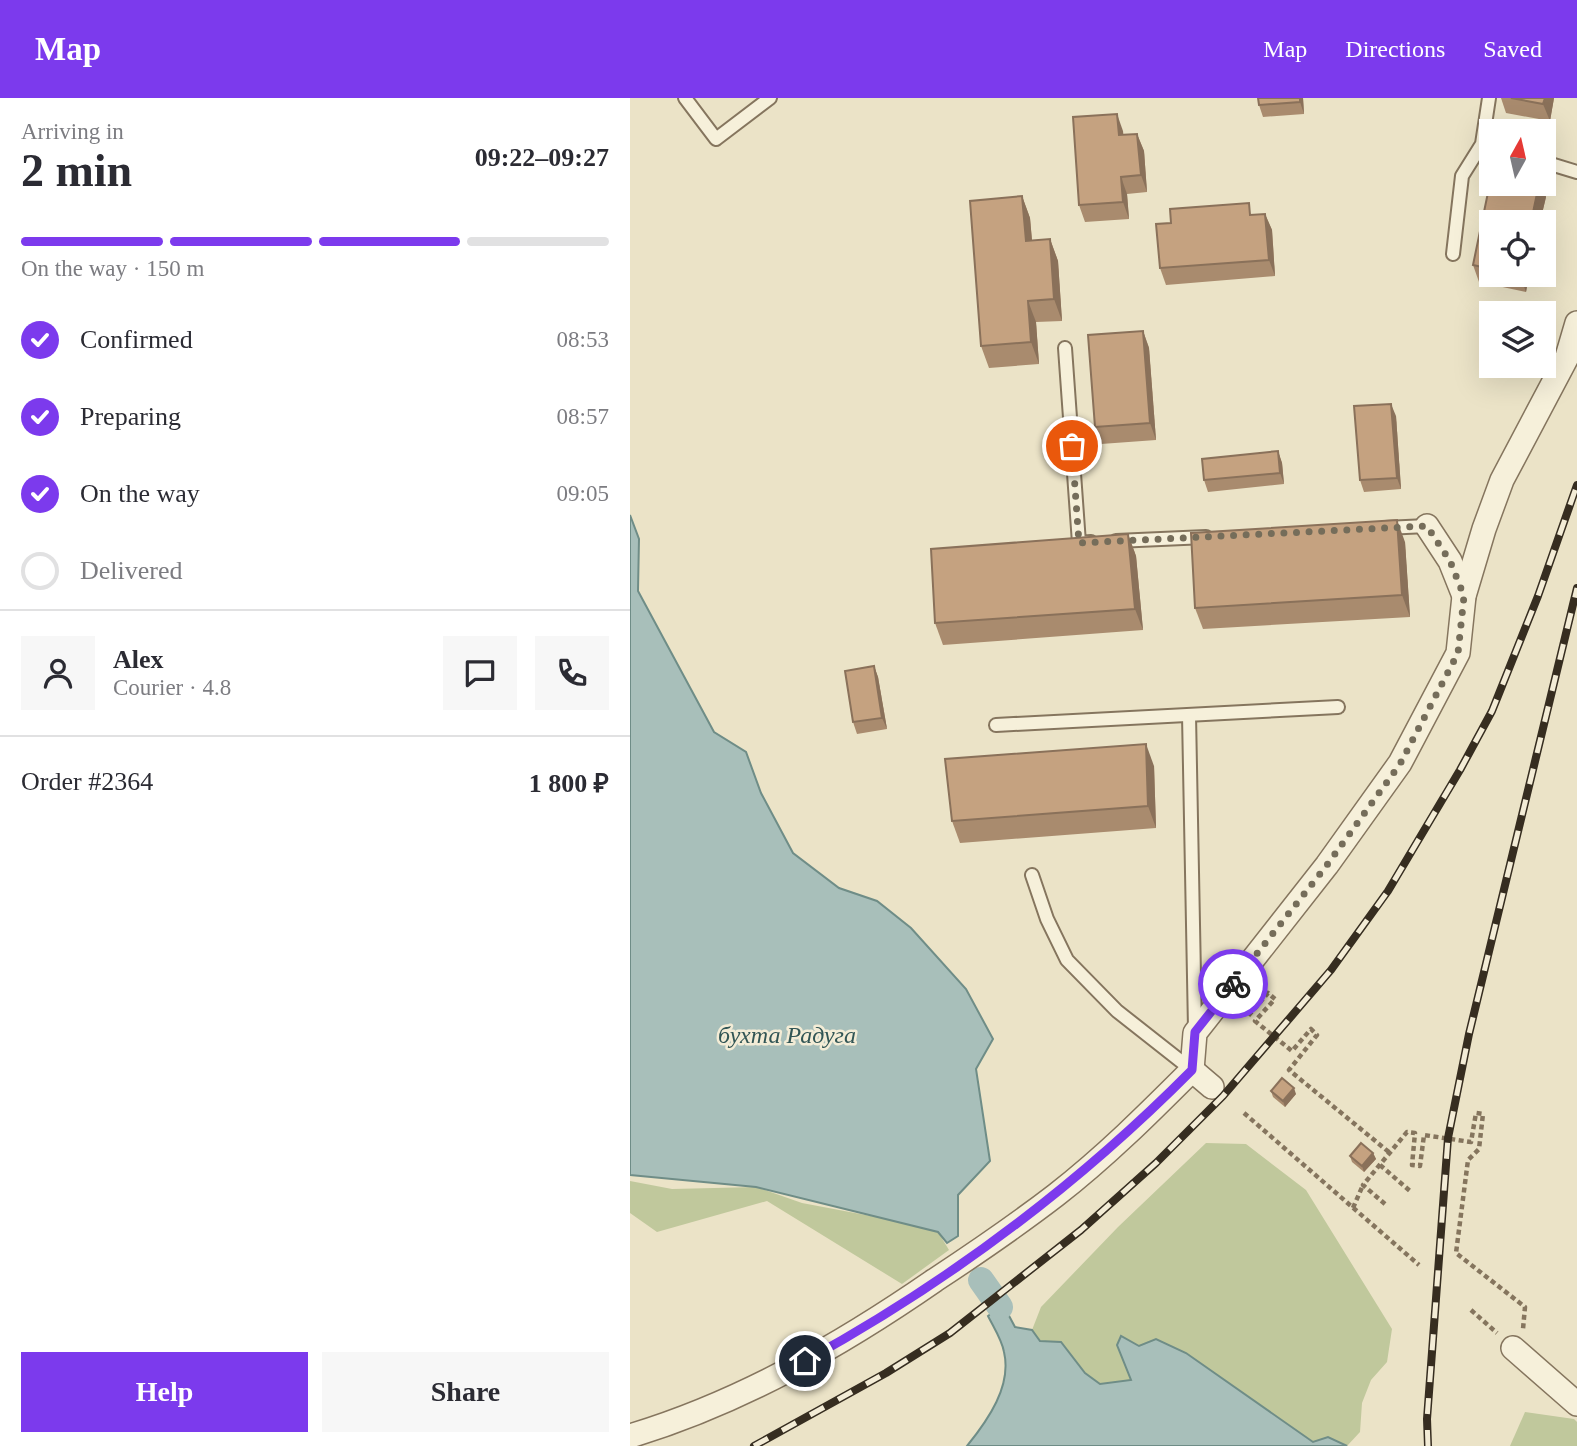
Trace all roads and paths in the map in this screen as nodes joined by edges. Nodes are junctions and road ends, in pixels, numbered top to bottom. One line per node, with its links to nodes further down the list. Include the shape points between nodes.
1 (685, 98): 2 (lane, via 716,139)
2 (770, 98)
3 (1489, 98): 4 (lane)
4 (1488, 119)
5 (1479, 156): 8 (lane, via 1462,176)
6 (1556, 166): 7 (lane)
7 (1577, 172)
8 (1453, 254)
9 (1577, 323): 14 (street, via 1567,357 1502,480)
10 (1065, 348): 13 (lane, via 1079,543)
11 (1427, 526): 12 (lane); 14 (street, via 1450,561)
12 (1371, 529)
13 (1218, 536)
14 (1464, 596): 19 (street, via 1458,653 1400,764)
15 (1338, 707): 16 (lane)
16 (1189, 715): 17 (lane); 20 (lane)
17 (996, 724)
18 (1032, 875): 21 (lane, via 1067,960 1117,1011)
19 (1223, 996): 20 (street); 22 (path, via 1248,1016 1268,993 1275,999 1255,1021 1292,1051 1311,1029 1317,1035)
20 (1195, 1032): 21 (street)
21 (1192, 1070): 24 (street); 36 (street, via 1137,1126 1067,1185 868,1326 705,1410)
22 (1291, 1072): 23 (path); 26 (path)
23 (1284, 1079)
24 (1212, 1087)
25 (1244, 1113): 31 (path)
26 (1390, 1153): 27 (path); 34 (path, via 1407,1132 1415,1133 1412,1165 1420,1166 1424,1135 1471,1142 1476,1113 1483,1114 1479,1149 1468,1160 1456,1253 1525,1307)
27 (1380, 1165): 28 (path); 29 (path)
28 (1363, 1185): 30 (path); 31 (path)
29 (1410, 1191)
30 (1385, 1204)
31 (1353, 1208): 32 (path)
32 (1419, 1265)
33 (1471, 1310): 34 (path)
34 (1518, 1339): 35 (street)
35 (1577, 1404)
36 (630, 1436)

